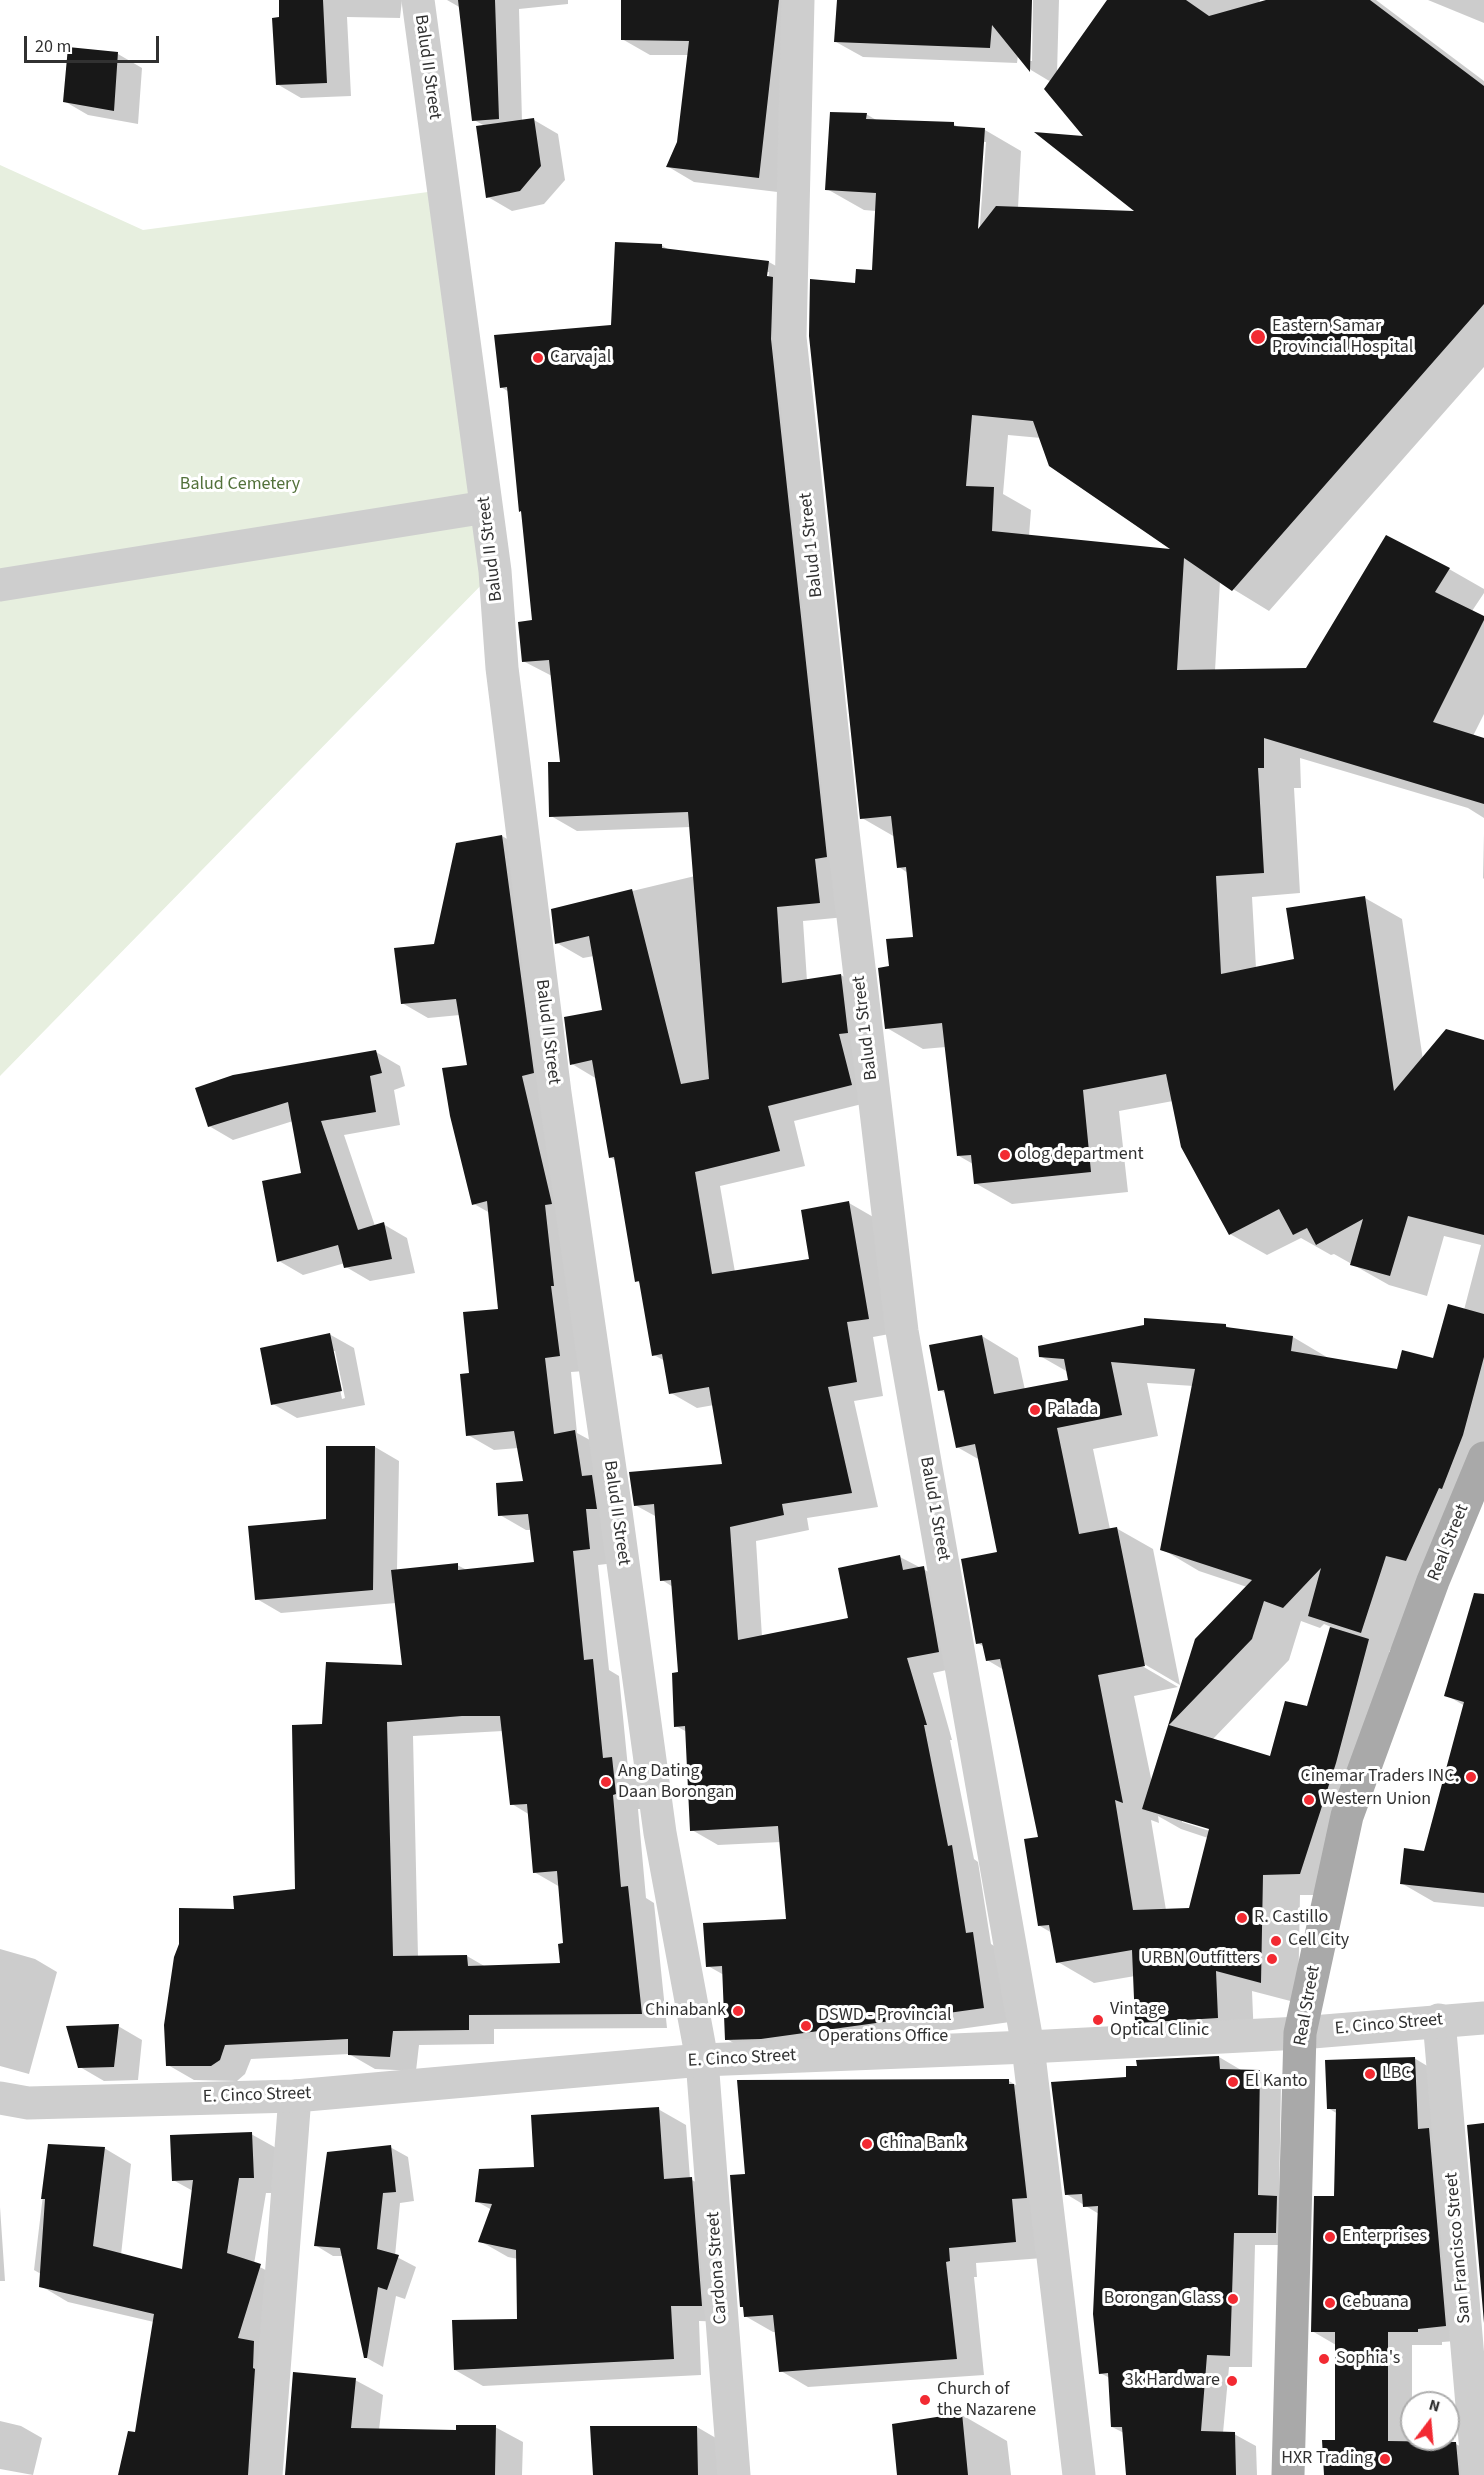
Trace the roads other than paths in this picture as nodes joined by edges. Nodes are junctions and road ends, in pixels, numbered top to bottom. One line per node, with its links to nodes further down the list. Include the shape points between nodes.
1 (418, 0): 3 (street, Balud II Street)
2 (798, 0): 9 (street, Balud 1 Street, via 790,337 841,821 902,1330)
3 (486, 507): 4 (street); 10 (street, Balud II Street, via 555,1093 660,1833)
4 (0, 585)
5 (1484, 1458): 8 (main road, Real Street, via 1433,1581 1347,1816)
6 (1484, 2018): 7 (street, E. Cinco Street)
7 (1439, 2020): 8 (street, E. Cinco Street); 17 (street, San Francisco Street)
8 (1300, 2033): 9 (street, E. Cinco Street); 16 (main road, Real Street)
9 (1028, 2048): 10 (street, E. Cinco Street); 15 (street, Balud 1 Street)
10 (702, 2060): 11 (street, E. Cinco Street); 14 (street, Cardona Street)
11 (295, 2096): 12 (street, E. Cinco Street, via 28,2103); 13 (street)
12 (0, 2098)
13 (266, 2475)
14 (734, 2475)
15 (1079, 2475)
16 (1288, 2475)
17 (1478, 2475)

